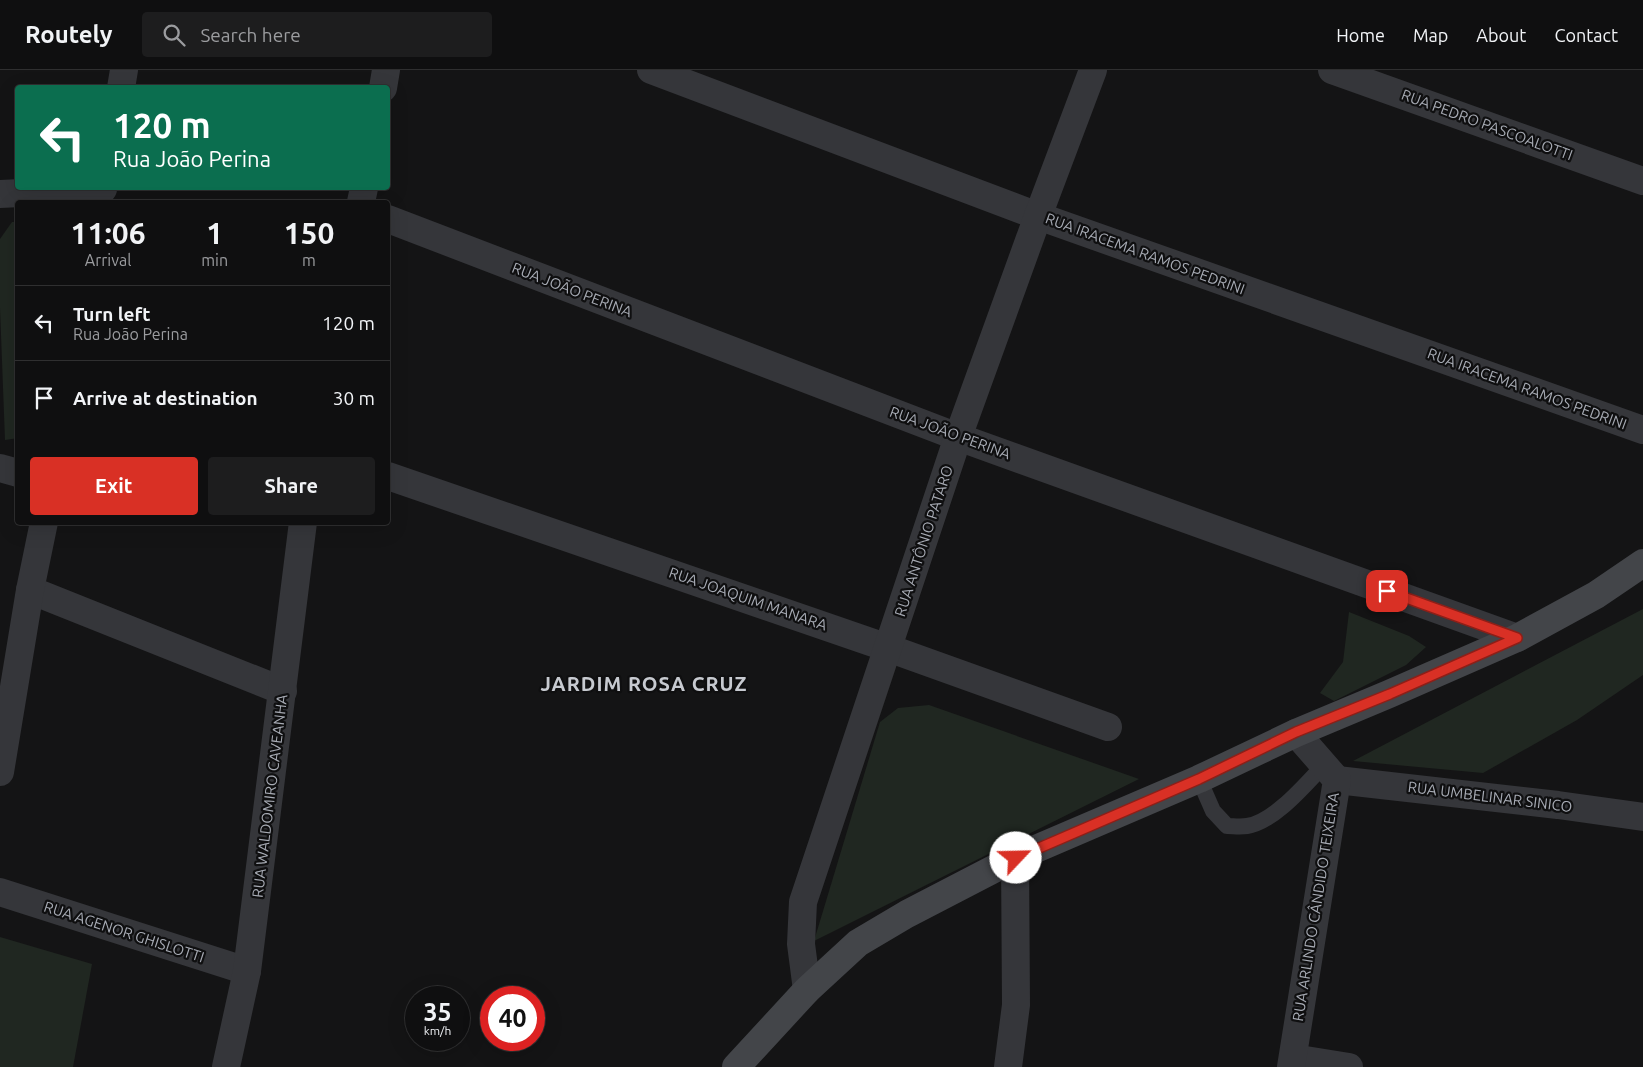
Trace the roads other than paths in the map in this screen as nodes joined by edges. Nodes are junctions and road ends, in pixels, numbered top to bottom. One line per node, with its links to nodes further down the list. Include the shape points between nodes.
1 (124, 70): 6 (street)
2 (386, 70): 7 (street)
3 (651, 70): 11 (street, RUA IRACEMA RAMOS PEDRINI)
4 (1093, 70): 11 (street, RUA ANTÔNIO PATARO)
5 (1332, 70): 8 (street, RUA PEDRO PASCOALOTTI)
6 (122, 85)
7 (384, 85)
8 (1643, 180)
9 (103, 193): 10 (street)
10 (0, 194)
11 (1038, 216): 13 (street, RUA IRACEMA RAMOS PEDRINI); 14 (street, RUA ANTÔNIO PATARO)
12 (390, 220): 14 (street, RUA JOÃO PERINA)
13 (1643, 430)
14 (958, 437): 22 (street, RUA JOÃO PERINA); 23 (street, RUA ANTÔNIO PATARO)
15 (0, 468): 16 (street)
16 (15, 473)
17 (390, 477): 23 (street, RUA JOAQUIM MANARA)
18 (43, 525): 21 (street)
19 (303, 525): 24 (street, RUA WALDOMIRO CAVEANHA)
20 (1643, 563): 22 (street, via 1596,595)
21 (30, 590): 24 (street); 27 (street)
22 (1517, 638): 26 (street)
23 (888, 648): 25 (street, RUA JOAQUIM MANARA); 34 (street, RUA ANTÔNIO PATARO, via 803,902 801,944)
24 (283, 691): 33 (street, RUA WALDOMIRO CAVEANHA)
25 (1108, 727)
26 (1296, 732): 28 (street); 29 (street)
27 (1, 764)
28 (1330, 773): 29 (lane, via 1305,785 1271,816 1248,826 1227,826 1213,811); 30 (street, RUA UMBELINAR SINICO); 35 (street, RUA ARLINDO CÂNDIDO TEIXEIRA)
29 (1199, 779): 31 (street)
30 (1643, 817)
31 (1016, 858): 34 (street, via 858,943); 38 (street, via 1016,1005)
32 (0, 892): 33 (street, RUA AGENOR GHISLOTTI)
33 (247, 971): 36 (street, RUA WALDOMIRO CAVEANHA)
34 (807, 990): 37 (street)
35 (1292, 1063): 39 (street)
36 (226, 1067)
37 (736, 1067)
38 (1008, 1067)
39 (1349, 1067)

